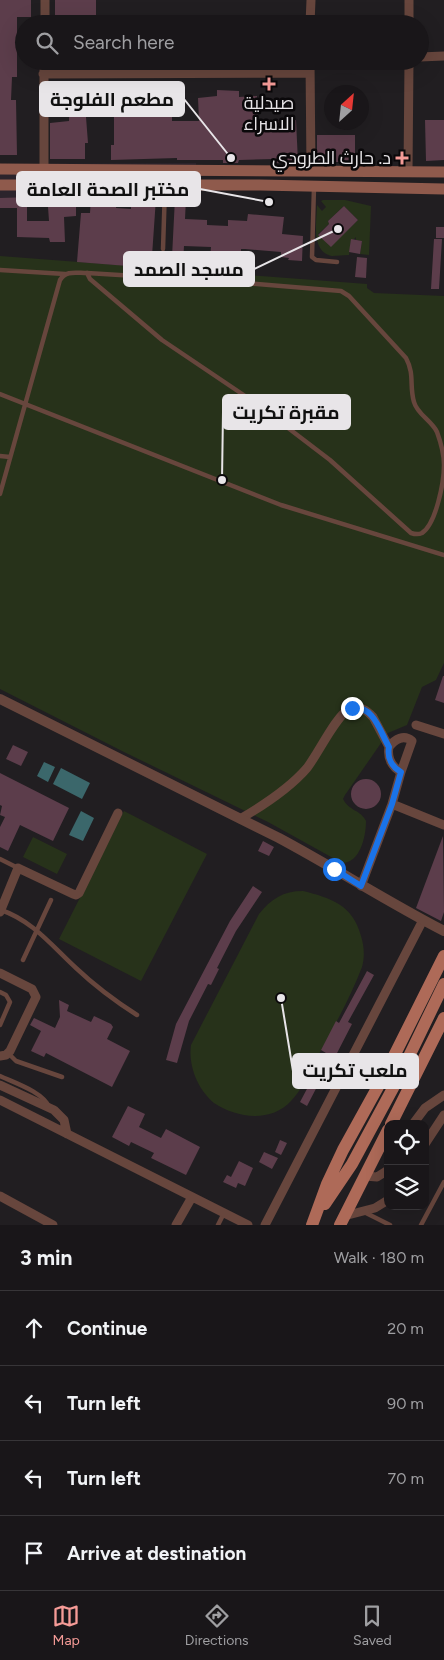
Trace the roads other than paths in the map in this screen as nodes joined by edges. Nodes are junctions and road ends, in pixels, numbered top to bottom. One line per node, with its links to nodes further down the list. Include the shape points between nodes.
1 (45, 0): 4 (street)
2 (311, 0): 5 (street)
3 (410, 0): 6 (street)
4 (44, 15)
5 (310, 15)
6 (410, 15)
7 (444, 56): 8 (street)
8 (429, 57)
9 (43, 70): 12 (street)
10 (409, 70): 16 (street)
11 (310, 73): 12 (street); 15 (street)
12 (43, 74): 14 (street)
13 (0, 168): 14 (main road)
14 (44, 169): 15 (main road); 19 (street)
15 (310, 170): 16 (main road)
16 (408, 171): 17 (main road)
17 (444, 172)
18 (0, 185): 19 (main road)
19 (44, 185): 20 (main road)
20 (165, 186): 21 (main road); 23 (lane)
21 (314, 187): 22 (main road); 24 (lane, via 312,257)
22 (444, 189)
23 (162, 249)
24 (337, 262)
25 (0, 270): 27 (lane)
26 (87, 273): 27 (lane); 33 (lane, via 162,340 254,402 330,460); 33 (lane, via 341,291 349,296 406,358 412,369 415,405 436,430 442,449 444,466 438,506 425,529)
27 (65, 274): 29 (lane, via 60,280)
28 (0, 394): 29 (lane)
29 (26, 403): 31 (lane); 34 (lane, via 281,505)
30 (0, 456): 31 (lane)
31 (10, 457): 32 (lane)
32 (0, 494)
33 (417, 535): 34 (lane)
34 (415, 545): 35 (lane)
35 (444, 555)
36 (0, 699): 43 (street)
37 (416, 725): 38 (street)
38 (444, 734)
39 (389, 747): 40 (street, via 391,763); 40 (street, via 403,738 412,741); 43 (street, via 369,712 359,707 352,708 342,716 296,779)
40 (401, 772): 41 (street)
41 (392, 804): 44 (street); 47 (street)
42 (118, 813): 46 (street, via 76,895)
43 (240, 819): 47 (street)
44 (444, 824)
45 (0, 859): 46 (lane)
46 (18, 868): 49 (street)
47 (361, 886): 50 (street)
48 (51, 900): 51 (lane)
49 (0, 911): 51 (lane, via 21,918)
50 (423, 920): 52 (street); 88 (street)
51 (37, 930): 54 (lane); 58 (lane, via 86,978)
52 (444, 931)
53 (444, 956): 82 (main road, via 386,1074 343,1150)
54 (23, 960)
55 (0, 973): 61 (street, via 32,989 36,995)
56 (444, 984): 82 (main road, via 360,1150)
57 (0, 992): 60 (lane, via 10,1002)
58 (137, 1015)
59 (444, 1018): 69 (main road)
60 (0, 1025)
61 (4, 1055): 63 (lane)
62 (0, 1076): 67 (lane, via 40,1095)
63 (62, 1077)
64 (0, 1085): 67 (street)
65 (444, 1095): 70 (street, via 425,1108)
66 (0, 1100): 71 (street)
67 (50, 1108): 71 (street, via 64,1120)
68 (444, 1115): 73 (street)
69 (393, 1120)
70 (416, 1120)
71 (67, 1134): 78 (street)
72 (384, 1138): 75 (main road)
73 (429, 1138)
74 (384, 1173): 75 (street, via 377,1177)
75 (365, 1176): 83 (main road)
76 (444, 1182): 90 (lane)
77 (0, 1196): 84 (street)
78 (192, 1197): 81 (street); 85 (street)
79 (384, 1202): 80 (street)
80 (363, 1211): 83 (street); 89 (lane)
81 (224, 1213): 86 (lane); 87 (street)
82 (314, 1220)
83 (342, 1221)
84 (53, 1225)
85 (176, 1225)
86 (219, 1225)
87 (248, 1225)
88 (265, 1225)
89 (390, 1225)
90 (421, 1225)

